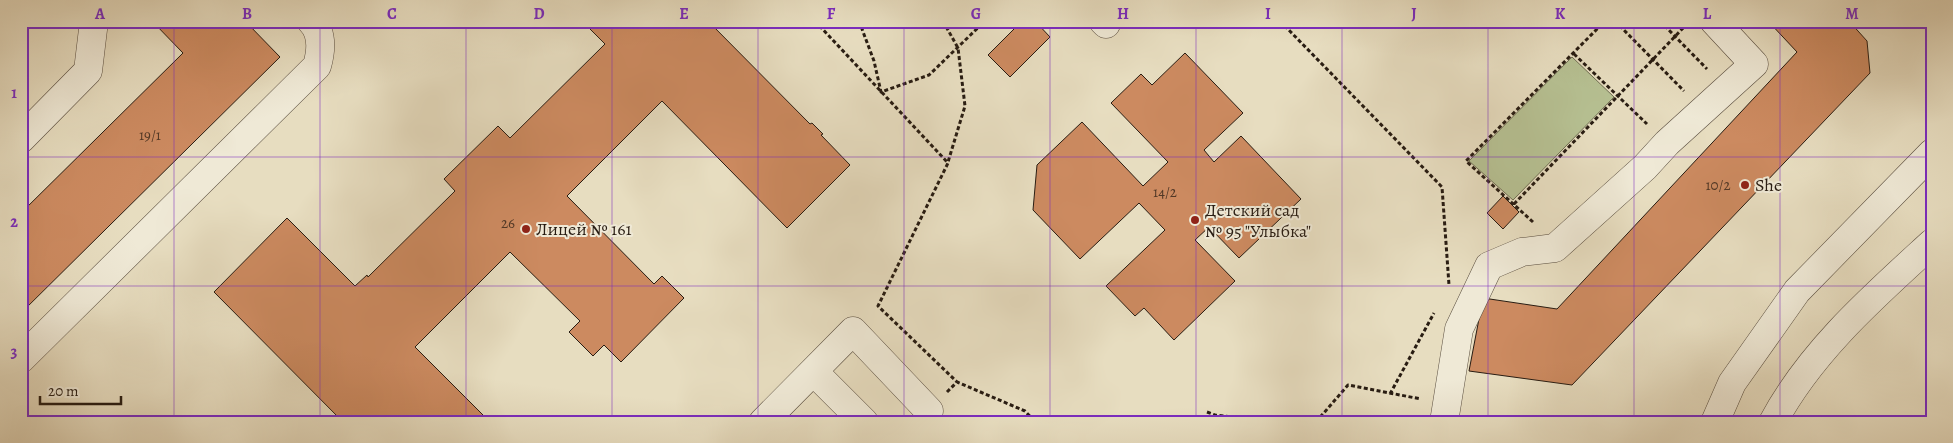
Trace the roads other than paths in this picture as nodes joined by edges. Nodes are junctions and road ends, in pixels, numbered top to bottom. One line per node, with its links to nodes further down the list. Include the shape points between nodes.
1 (94, 21): 4 (street, via 88,71)
2 (311, 21): 7 (street, via 320,41 317,66)
3 (1714, 21): 10 (street, via 1754,64 1554,248 1522,252 1489,266 1459,329)
4 (21, 139)
5 (1932, 153): 13 (street, via 1797,291 1732,383)
6 (1932, 244): 14 (street, via 1850,319 1788,395)
7 (21, 360)
8 (814, 372): 9 (street, via 853,331); 11 (street); 12 (street)
9 (929, 411)
10 (1445, 413)
11 (763, 422)
12 (864, 422)
13 (1715, 422)
14 (1774, 422)

